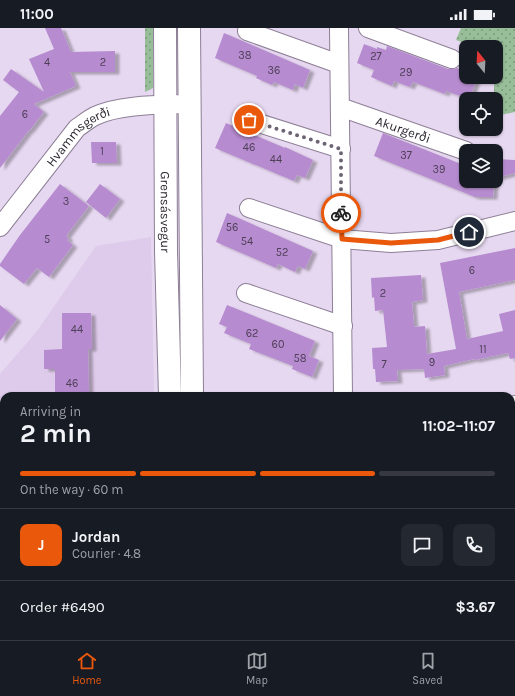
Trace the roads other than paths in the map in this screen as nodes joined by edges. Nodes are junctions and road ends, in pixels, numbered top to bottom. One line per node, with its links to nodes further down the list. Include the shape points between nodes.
1 (164, 28): 8 (main road, Grensásvegur)
2 (189, 28): 9 (main road, Grensásvegur)
3 (339, 28): 7 (street)
4 (368, 28): 6 (street)
5 (247, 31): 7 (street)
6 (452, 59)
7 (340, 64): 10 (street)
8 (165, 104): 9 (street, Hvammsgerði); 16 (street, Hvammsgerði, via 117,110 86,121 77,128); 20 (main road, Grensásvegur)
9 (190, 104): 21 (main road, Grensásvegur)
10 (340, 107): 12 (street); 13 (street, Akurgerði)
11 (249, 120): 12 (street)
12 (341, 149): 17 (street)
13 (459, 149)
14 (249, 208): 17 (street)
15 (515, 221): 17 (street, via 438,240 391,243)
16 (0, 227)
17 (342, 239): 19 (street)
18 (246, 293): 19 (street)
19 (343, 326): 22 (street)
20 (170, 392)
21 (192, 392)
22 (344, 392)

